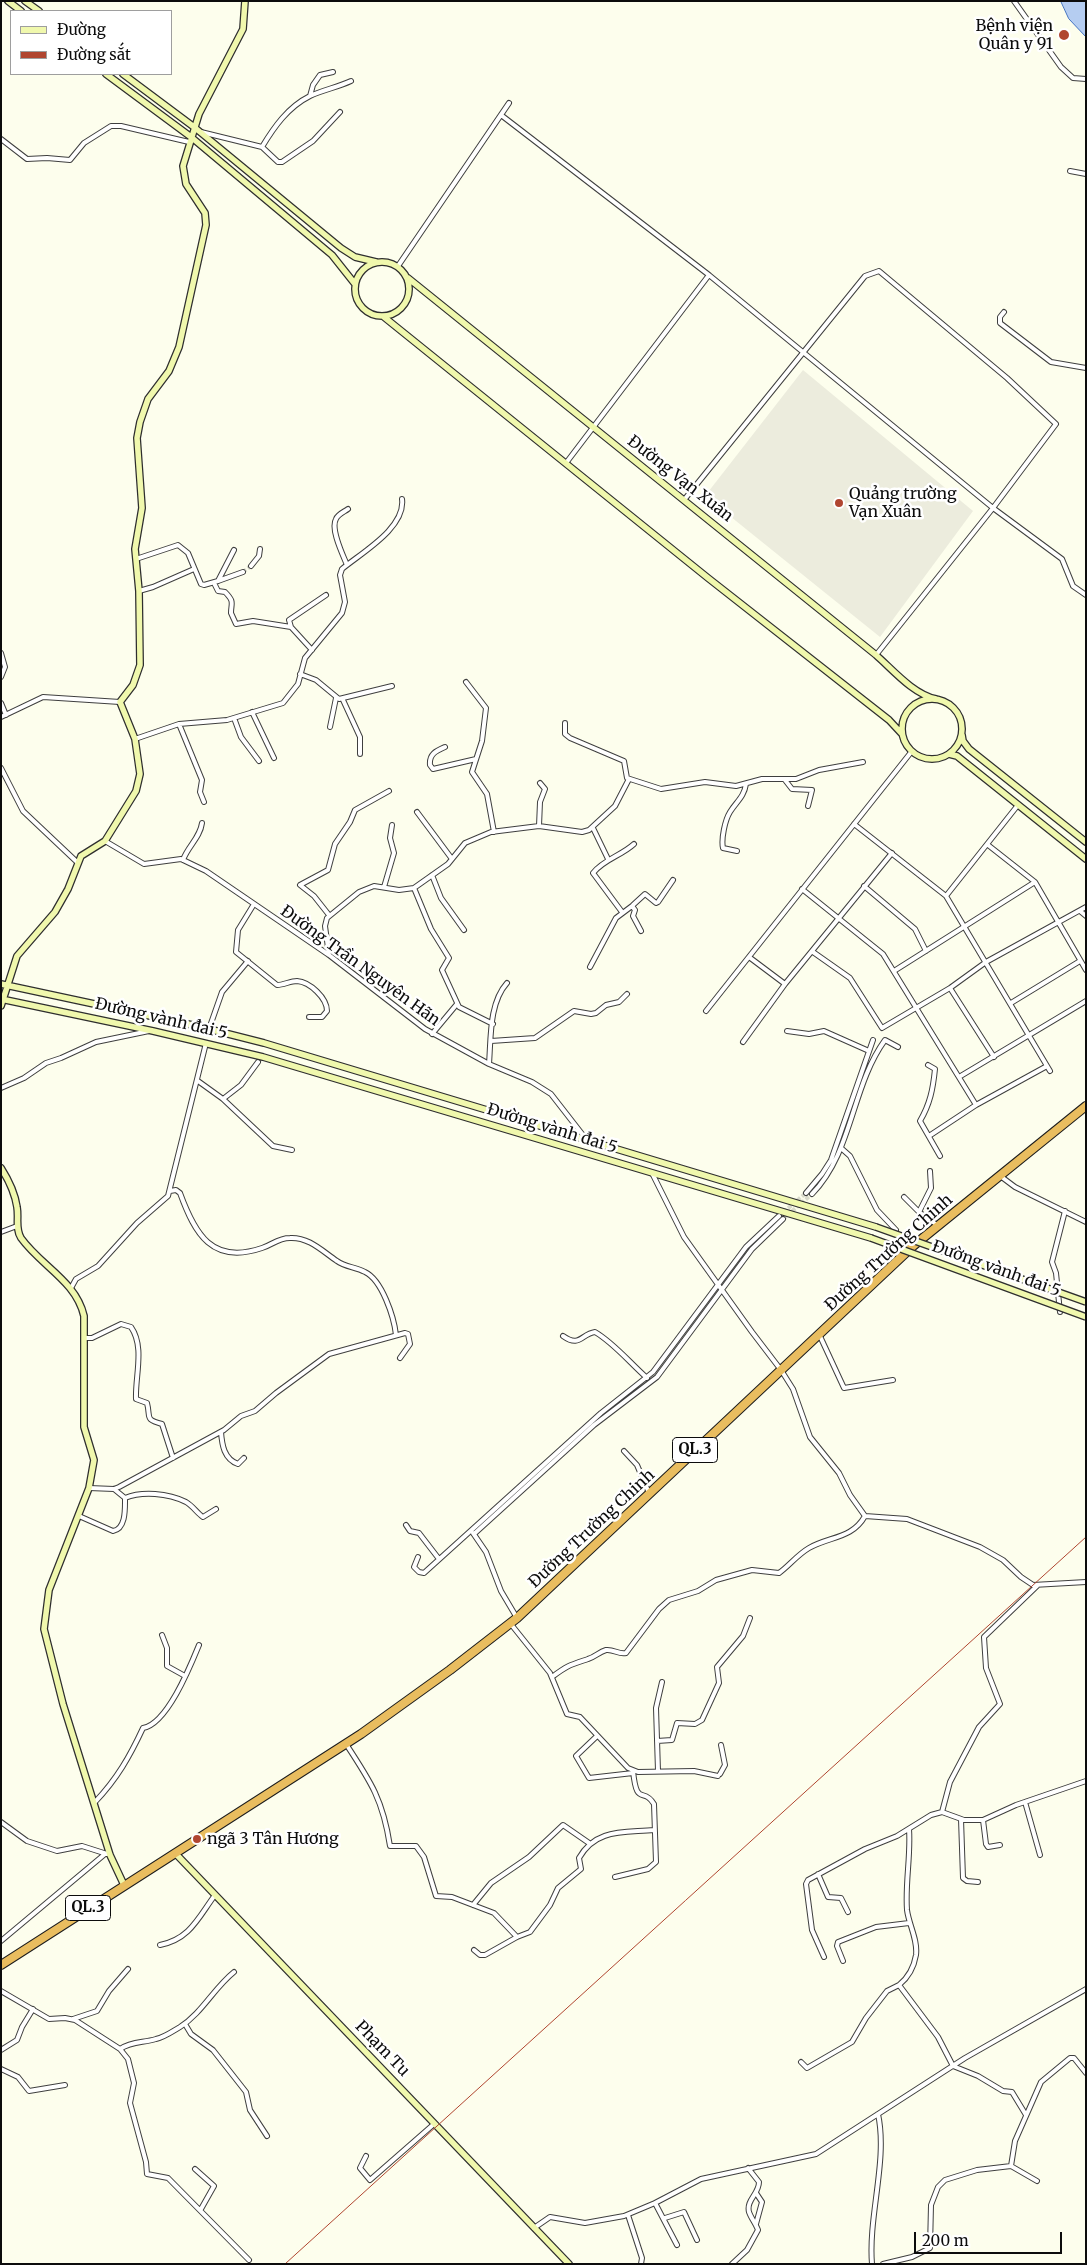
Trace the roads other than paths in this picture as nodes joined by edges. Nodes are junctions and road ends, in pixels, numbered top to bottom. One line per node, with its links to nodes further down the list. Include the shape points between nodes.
1 (8, 1): 5 (street)
2 (25, 1): 6 (street)
3 (245, 1): 16 (street, via 243,29)
4 (1014, 1): 10 (street, via 1061,67 1073,78)
5 (20, 10)
6 (38, 10)
7 (333, 72): 12 (street, via 320,75)
8 (107, 75): 19 (street)
9 (124, 75): 16 (street)
10 (1086, 79)
11 (351, 80): 12 (street)
12 (310, 96): 20 (street, via 277,123)
13 (509, 103): 15 (street)
14 (340, 112): 20 (street, via 313,141 282,162)
15 (501, 115): 24 (street); 25 (street)
16 (194, 127): 17 (street); 19 (street)
17 (199, 131): 20 (street); 23 (street, via 341,248)
18 (1, 139): 19 (street, via 27,159 66,161 84,143 111,126)
19 (190, 139): 27 (street, via 332,255); 40 (street, via 183,176 204,213 206,225 179,347 169,371 148,399 140,422 137,438 142,508)
20 (262, 147)
21 (1070, 171): 22 (street)
22 (1086, 174)
23 (376, 262): 24 (street); 27 (street, via 366,266)
24 (398, 266): 26 (street)
25 (708, 276): 30 (street); 32 (street)
26 (408, 278): 29 (street, via 410,287 406,304 393,315); 32 (street, Đường Vạn Xuân)
27 (355, 284): 29 (street, via 357,300 362,307 368,313)
28 (1004, 312): 31 (street, via 1000,323 1051,362)
29 (384, 316): 33 (street)
30 (804, 354): 35 (street); 36 (street); 36 (street, via 865,276 879,271 1056,424)
31 (1086, 368)
32 (592, 428): 33 (street); 35 (street, Đường Vạn Xuân)
33 (566, 463): 70 (street)
34 (402, 499): 42 (street, via 398,518 375,546)
35 (684, 500): 52 (street, Đường Vạn Xuân)
36 (993, 508): 48 (street, via 1062,559 1073,586); 52 (street)
37 (348, 509): 42 (street, via 338,516 334,524)
38 (260, 549): 41 (street)
39 (234, 550): 45 (street)
40 (136, 559): 43 (street, via 178,545 188,553); 46 (street)
41 (251, 566)
42 (347, 566): 50 (street, via 340,575 345,602 342,613)
43 (194, 569): 45 (street, via 202,585); 46 (street)
44 (243, 572): 45 (street)
45 (216, 582): 49 (street, via 218,591 226,592 234,605 231,613 236,624 253,621)
46 (139, 591): 61 (street, via 140,665 133,684)
47 (326, 595): 49 (street, via 291,617)
48 (1086, 595)
49 (291, 627): 50 (street)
50 (312, 650): 53 (street, via 302,663)
51 (1, 653): 54 (street, via 5,667)
52 (876, 655): 58 (street, Đường Vạn Xuân, via 916,690)
53 (300, 674): 57 (street, via 316,680); 62 (street, via 298,684 284,703)
54 (1, 677)
55 (466, 682): 77 (street, via 486,708)
56 (392, 686): 59 (street)
57 (336, 698): 59 (street); 68 (street)
58 (936, 698): 69 (street, via 953,706 959,714); 70 (street, via 917,702 910,708 904,716)
59 (344, 700): 74 (street, via 360,737)
60 (1, 702): 63 (street)
61 (120, 702): 63 (street, via 48,697); 71 (street)
62 (252, 712): 65 (street); 76 (street)
63 (6, 715): 64 (street)
64 (1, 717)
65 (234, 718): 67 (street); 78 (street, via 241,737)
66 (565, 723): 81 (street, via 565,734 570,738 624,761)
67 (179, 724): 71 (street); 86 (street, via 202,780 200,792)
68 (330, 727)
69 (962, 732): 75 (street); 97 (street, via 963,741 969,749)
70 (902, 734): 73 (street)
71 (135, 739): 96 (street, via 140,774 136,791)
72 (445, 747): 77 (street, via 431,758 433,769)
73 (912, 751): 75 (street, via 930,759); 91 (street)
74 (360, 754)
75 (949, 754): 87 (street, via 957,756)
76 (274, 758)
77 (476, 759): 95 (street, via 472,772 487,794)
78 (259, 761)
79 (863, 762): 82 (street)
80 (1, 768): 106 (street, via 24,811)
81 (629, 779): 84 (street, via 661,789 705,782 732,786); 94 (street, via 615,806)
82 (786, 780): 84 (street, via 762,779); 88 (street, via 792,789 812,790)
83 (540, 784): 93 (street, via 545,789 540,802)
84 (746, 784): 100 (street, via 743,797 728,814 722,843 723,848)
85 (389, 791): 120 (street, via 353,812 335,844 328,870 300,885)
86 (204, 802)
87 (1018, 805): 99 (street); 104 (street)
88 (808, 806)
89 (417, 812): 102 (street)
90 (202, 823): 105 (street, via 200,835)
91 (854, 824): 101 (street); 113 (street)
92 (392, 825): 111 (street, via 390,838 394,853)
93 (539, 826): 94 (street, via 582,832); 95 (street)
94 (593, 828): 103 (street)
95 (494, 832): 102 (street, via 465,843)
96 (105, 841): 105 (street, Đường Trần Nguyên Hãn, via 144,864); 106 (street, via 81,856)
97 (1086, 842)
98 (634, 844): 103 (street)
99 (988, 845): 109 (street); 114 (street)
100 (737, 851)
101 (892, 853): 110 (street); 114 (street)
102 (452, 859): 107 (street)
103 (608, 859): 119 (street, via 593,873)
104 (1086, 859)
105 (183, 860): 115 (street, Đường Trần Nguyên Hãn, via 206,871)
106 (78, 863): 139 (street, via 55,912 16,956)
107 (432, 875): 112 (street); 125 (street, via 441,898)
108 (673, 880): 116 (street, via 656,903 645,894)
109 (1035, 882): 123 (street); 124 (street)
110 (864, 886): 122 (street); 127 (street, via 915,929)
111 (384, 887): 112 (street); 120 (street, via 374,886 359,892)
112 (414, 888): 145 (street, via 431,929 448,954 442,970)
113 (802, 889): 122 (street); 130 (street)
114 (946, 896): 124 (street)
115 (254, 904): 129 (street, Đường Trần Nguyên Hãn); 131 (street, via 238,930 235,947 239,955)
116 (633, 905): 119 (street); 126 (street, via 633,916)
117 (1086, 907): 118 (street)
118 (1080, 911): 121 (street); 123 (street)
119 (622, 912): 134 (street)
120 (330, 915): 129 (street, via 325,926)
121 (1086, 916)
122 (839, 918): 128 (street); 136 (street, via 883,954)
123 (1057, 922): 132 (street); 133 (street)
124 (965, 928): 127 (street); 133 (street)
125 (464, 930)
126 (641, 931)
127 (926, 951): 136 (street)
128 (813, 952): 138 (street); 146 (street, via 850,978 882,1028)
129 (329, 955): 153 (street, Đường Trần Nguyên Hãn)
130 (749, 957): 138 (street); 147 (street)
131 (248, 961): 148 (street, via 277,985 298,981 314,989 324,1001 327,1011 322,1017); 150 (street, via 222,992)
132 (1080, 961): 135 (street); 144 (street)
133 (986, 962): 140 (street); 144 (street)
134 (590, 967)
135 (1086, 970)
136 (894, 971): 146 (street)
137 (507, 983): 149 (street, via 497,997)
138 (785, 984): 157 (street)
139 (4, 985): 142 (street); 150 (street, Đường vành đai 5)
140 (950, 988): 146 (street); 161 (street)
141 (627, 994): 156 (street, via 619,1002 606,1005 596,1013 574,1011 535,1038)
142 (2, 1001): 151 (street, Đường vành đai 5)
143 (1086, 1001): 154 (street)
144 (1011, 1003): 154 (street)
145 (457, 1004): 149 (street); 153 (street)
146 (915, 1008): 167 (street)
147 (706, 1011)
148 (309, 1017)
149 (493, 1024): 156 (street)
150 (209, 1029): 174 (street, Đường vành đai 5)
151 (154, 1031): 158 (street, Đường vành đai 5); 169 (street, via 96,1042 46,1063)
152 (786, 1031): 160 (street, via 809,1034 824,1031)
153 (432, 1034): 163 (street, Đường Trần Nguyên Hãn)
154 (1028, 1034): 161 (street); 165 (street)
155 (872, 1040): 160 (street)
156 (492, 1041): 163 (street)
157 (743, 1042)
158 (206, 1043): 168 (street); 180 (street, Đường vành đai 5, via 263,1057)
159 (898, 1047): 175 (street, via 885,1040 873,1056)
160 (869, 1051): 183 (street, via 830,1160)
161 (994, 1056): 167 (street)
162 (258, 1062): 170 (street, via 241,1085)
163 (489, 1064): 174 (street, Đường Trần Nguyên Hãn, via 532,1082 551,1094)
164 (928, 1065): 173 (street, via 935,1069 934,1082 930,1101 920,1122)
165 (1047, 1066): 166 (street); 171 (street)
166 (1050, 1071)
167 (959, 1077): 171 (street)
168 (198, 1081): 170 (street); 182 (street)
169 (1, 1088)
170 (224, 1099): 176 (street, via 273,1146)
171 (976, 1105): 173 (street)
172 (1086, 1106): 181 (highway, Đường Trường Chinh / QL.3)
173 (929, 1136): 177 (street)
174 (587, 1141): 197 (street, Đường vành đai 5, bridge, via 876,1227)
175 (840, 1148): 184 (street, via 829,1175); 193 (street, via 850,1156 877,1210)
176 (292, 1150)
177 (940, 1156)
178 (1, 1168): 192 (street, via 17,1208)
179 (930, 1171): 186 (street, via 931,1188)
180 (652, 1173): 195 (street, via 680,1230); 199 (street, Đường vành đai 5, bridge, via 871,1238)
181 (999, 1175): 187 (street, via 1015,1187); 191 (highway, Đường Trường Chinh / QL.3)
182 (170, 1191): 196 (street, via 165,1200 137,1223 98,1266 76,1280); 201 (street, via 180,1193 190,1222 197,1231 227,1253 263,1248 274,1241 292,1238 310,1242 339,1262 370,1274 392,1312)
183 (806, 1193)
184 (812, 1194)
185 (904, 1197): 186 (street)
186 (919, 1212): 191 (street)
187 (1065, 1212): 190 (street); 198 (street, via 1052,1262)
188 (778, 1216): 195 (street, via 746,1247)
189 (783, 1219): 195 (street, via 752,1248)
190 (1086, 1222)
191 (938, 1225): 200 (highway, Đường Trường Chinh / QL.3)
192 (17, 1226): 194 (street); 196 (street, via 20,1236 32,1251)
193 (896, 1230)
194 (1, 1232)
195 (720, 1287): 205 (street); 206 (street); 212 (street, via 657,1377)
196 (71, 1288): 203 (street, via 82,1308)
197 (1086, 1302)
198 (1060, 1312)
199 (1086, 1317)
200 (819, 1334): 205 (highway, Đường Trường Chinh / QL.3); 207 (street, via 844,1388)
201 (396, 1335): 204 (street, via 405,1332 410,1339 408,1349); 208 (street, via 329,1354 259,1409 237,1419)
202 (563, 1336): 206 (street, via 568,1340 580,1340 595,1332 609,1340)
203 (85, 1338): 210 (street, via 92,1338 121,1324 131,1327 138,1352 136,1399 148,1403 151,1421 162,1424); 213 (street, via 84,1427 94,1460)
204 (400, 1358)
205 (782, 1370): 215 (highway, Đường Trường Chinh / QL.3); 219 (street, via 793,1389 810,1437 839,1473)
206 (647, 1378): 212 (street, via 601,1412)
207 (894, 1380)
208 (221, 1432): 210 (street); 211 (street, via 222,1447 229,1458 238,1464)
209 (624, 1451): 215 (street, via 637,1465)
210 (173, 1458): 214 (street)
211 (244, 1458)
212 (539, 1471): 221 (street)
213 (90, 1488): 214 (street); 218 (street)
214 (114, 1489): 216 (street)
215 (649, 1494): 227 (highway, Đường Trường Chinh / QL.3)
216 (125, 1498): 217 (street, via 138,1493 177,1499 204,1517); 218 (street, via 121,1527 116,1531)
217 (216, 1509)
218 (79, 1516): 240 (street, via 49,1590 44,1629 63,1704)
219 (865, 1516): 225 (street, via 908,1519 980,1547 1002,1560 1029,1583); 231 (street, via 854,1531 809,1548 779,1574 752,1570 716,1580 698,1591 669,1600 626,1653 603,1651 570,1664)
220 (406, 1525): 223 (street, via 410,1531 419,1533)
221 (472, 1532): 223 (street); 227 (street, via 486,1552)
222 (418, 1556): 223 (street, via 414,1565 421,1573)
223 (439, 1559)
224 (1086, 1582): 225 (street)
225 (1038, 1585): 242 (street, via 984,1637 986,1668 1000,1704 979,1728 950,1782)
226 (750, 1618): 234 (street, via 743,1636 717,1667 719,1683 702,1720 695,1724 677,1723 672,1740)
227 (514, 1620): 231 (street); 235 (highway, Đường Trường Chinh / QL.3)
228 (162, 1636): 230 (street, via 167,1648 168,1668)
229 (199, 1645): 230 (street)
230 (185, 1676): 240 (street, via 169,1705 152,1726 143,1728 114,1782)
231 (552, 1677): 233 (street, via 567,1714 580,1716)
232 (662, 1682): 234 (street, via 656,1708)
233 (598, 1736): 238 (street); 238 (street, via 576,1756 589,1778)
234 (657, 1741): 237 (street)
235 (346, 1744): 250 (highway, Đường Trường Chinh / QL.3); 258 (street, via 377,1793 390,1846 416,1846 424,1858 436,1896 452,1897)
236 (721, 1745): 237 (street, via 725,1765 719,1775)
237 (658, 1771): 238 (street)
238 (633, 1772): 247 (street, via 637,1794 654,1804)
239 (1086, 1781): 241 (street)
240 (95, 1802): 251 (street)
241 (1025, 1802): 244 (street); 252 (street)
242 (942, 1812): 243 (street); 246 (street, via 922,1819)
243 (961, 1819): 244 (street); 255 (street, via 963,1878)
244 (983, 1820): 249 (street, via 986,1844)
245 (1, 1822): 251 (street, via 27,1841 57,1851 82,1846)
246 (909, 1829): 253 (street); 260 (street)
247 (654, 1830): 248 (street, via 605,1834); 254 (street, via 656,1862 648,1869)
248 (589, 1843): 258 (street, via 563,1825 529,1857 491,1883); 261 (street, via 579,1858 580,1870 558,1888 533,1929)
249 (1000, 1845)
250 (175, 1853): 256 (highway, QL.3); 257 (street, Phạm Tu)
251 (108, 1854): 256 (street); 262 (street)
252 (1040, 1855)
253 (818, 1874): 259 (street, via 828,1897 840,1898); 265 (street, via 806,1884 812,1930)
254 (615, 1877)
255 (978, 1882)
256 (124, 1886): 267 (highway, QL.3)
257 (215, 1895): 263 (street, via 183,1936 175,1942); 285 (street, Phạm Tu)
258 (474, 1905): 261 (street, via 494,1913)
259 (848, 1912)
260 (909, 1922): 266 (street, via 876,1927 838,1942); 270 (street, via 916,1954 914,1966)
261 (517, 1936): 264 (street, via 484,1955)
262 (1, 1941)
263 (160, 1945)
264 (474, 1950)
265 (824, 1957)
266 (843, 1961)
267 (1, 1965)
268 (128, 1969): 274 (street, via 97,2011)
269 (234, 1972): 275 (street)
270 (899, 1984): 278 (street, via 887,1991 866,2018 856,2038 847,2046 807,2068); 279 (street, via 938,2037)
271 (1086, 1989): 279 (street)
272 (1, 1991): 273 (street)
273 (33, 2009): 274 (street, via 49,2019); 277 (street, via 17,2040)
274 (73, 2019): 276 (street)
275 (185, 2024): 276 (street, via 159,2039 133,2042); 286 (street, via 194,2036 213,2050 246,2092 250,2110)
276 (120, 2049): 294 (street, via 128,2059 134,2083 130,2103 147,2174 168,2178)
277 (1, 2050)
278 (801, 2062)
279 (953, 2066): 283 (street); 284 (street, via 1012,2092)
280 (1, 2068): 282 (street, via 18,2077 29,2091)
281 (1086, 2073): 284 (street, via 1070,2058 1046,2076)
282 (65, 2085)
283 (878, 2114): 289 (street, via 816,2154); 305 (street, via 882,2133)
284 (1026, 2115): 288 (street, via 1015,2141)
285 (434, 2124): 287 (street, via 370,2180 360,2168); 298 (street, Phạm Tu)
286 (267, 2136)
287 (366, 2156)
288 (1012, 2166): 291 (street); 306 (street, via 977,2170 945,2180 938,2187 931,2205 930,2248 912,2257)
289 (748, 2168): 292 (street, via 759,2182); 293 (street, via 701,2179)
290 (195, 2169): 294 (street, via 214,2186)
291 (1036, 2181)
292 (756, 2193): 297 (street, via 762,2202); 297 (street, via 750,2200 749,2211)
293 (655, 2203): 295 (street); 296 (street)
294 (201, 2209): 301 (street)
295 (628, 2215): 298 (street, via 585,2223 550,2217); 303 (street, via 642,2258)
296 (665, 2218): 299 (street, via 684,2212); 300 (street)
297 (756, 2224): 304 (street, via 758,2233)
298 (534, 2228): 302 (street, Phạm Tu)
299 (697, 2240)
300 (677, 2245)
301 (249, 2260)
302 (569, 2264)
303 (641, 2264)
304 (732, 2264)
305 (872, 2264)
306 (883, 2264)

